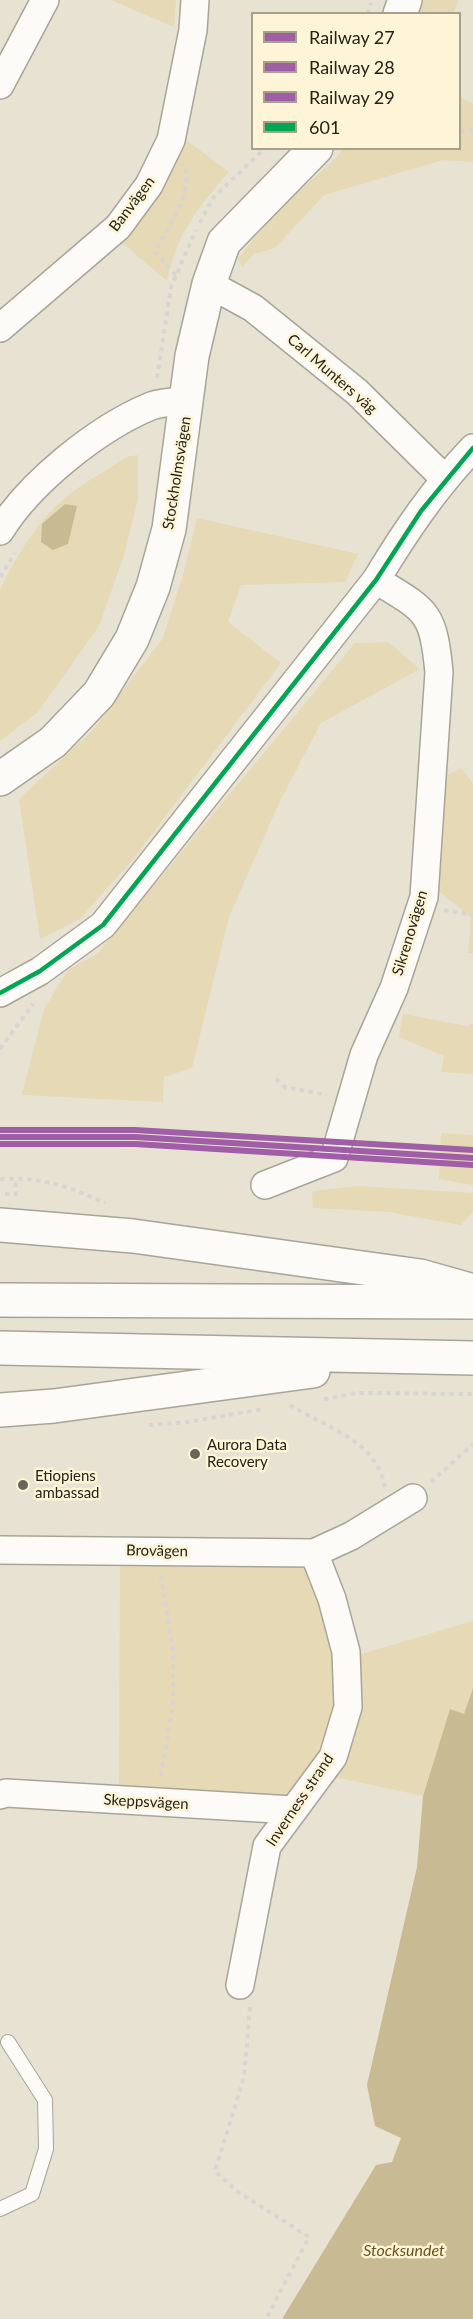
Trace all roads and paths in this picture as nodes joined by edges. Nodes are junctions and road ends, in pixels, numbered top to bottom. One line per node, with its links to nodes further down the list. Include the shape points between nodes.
1 (45, 0): 3 (street)
2 (195, 0): 4 (street, Banvägen, via 193,30)
3 (0, 85)
4 (171, 140): 7 (path, via 185,158 188,182 180,208 155,252); 9 (street, Banvägen, via 149,185 118,227)
5 (263, 150): 7 (path, via 213,198)
6 (314, 150): 8 (main road, Stockholmsvägen, via 224,242)
7 (176, 275): 11 (path)
8 (209, 284): 10 (main road, Stockholmsvägen, via 192,357); 13 (street, Carl Munters väg, via 253,308 357,392)
9 (0, 328)
10 (188, 400): 11 (street); 17 (main road, Stockholmsvägen, via 169,529 153,587 132,639 99,694 53,742)
11 (152, 405): 14 (street, via 80,446 10,514)
12 (473, 448): 13 (street)
13 (444, 478): 16 (street, via 412,519)
14 (8, 541): 15 (path)
15 (0, 577)
16 (376, 580): 18 (street, via 103,925 40,971); 20 (street, Sikrenovägen, via 421,607 436,635 439,672 424,897 394,988 364,1055)
17 (0, 779)
18 (0, 993)
19 (276, 1079): 20 (path, via 285,1087)
20 (352, 1099): 22 (street, Sikrenovägen, via 334,1158)
21 (15, 1178): 23 (path, via 16,1194)
22 (265, 1185)
23 (2, 1210): 24 (main road)
24 (419, 1289): 25 (main road); 26 (main road); 27 (main road)
25 (473, 1291)
26 (0, 1300)
27 (473, 1302)
28 (0, 1348): 29 (main road)
29 (416, 1357): 30 (main road); 34 (main road)
30 (473, 1358)
31 (414, 1393): 32 (path)
32 (473, 1394)
33 (290, 1405): 37 (path, via 346,1436 374,1457 382,1470 387,1495)
34 (0, 1410)
35 (473, 1444): 36 (path)
36 (413, 1498): 37 (street)
37 (383, 1516): 40 (street)
38 (0, 1550): 39 (street, Brovägen)
39 (151, 1551): 40 (street, Brovägen); 42 (path, via 163,1582 173,1649 173,1704 161,1776)
40 (314, 1553): 43 (street, Inverness strand, via 346,1652 348,1707 333,1756)
41 (0, 1795): 42 (street, Skeppsvägen, via 6,1792)
42 (151, 1802): 43 (street, Skeppsvägen)
43 (293, 1810): 44 (street, Inverness strand, via 267,1846)
44 (240, 1985): 47 (path, via 251,2002 244,2077 215,2172 238,2192 309,2237)
45 (8, 2042): 46 (lane, via 45,2100 45,2149 32,2194)
46 (0, 2209)
47 (266, 2319)

